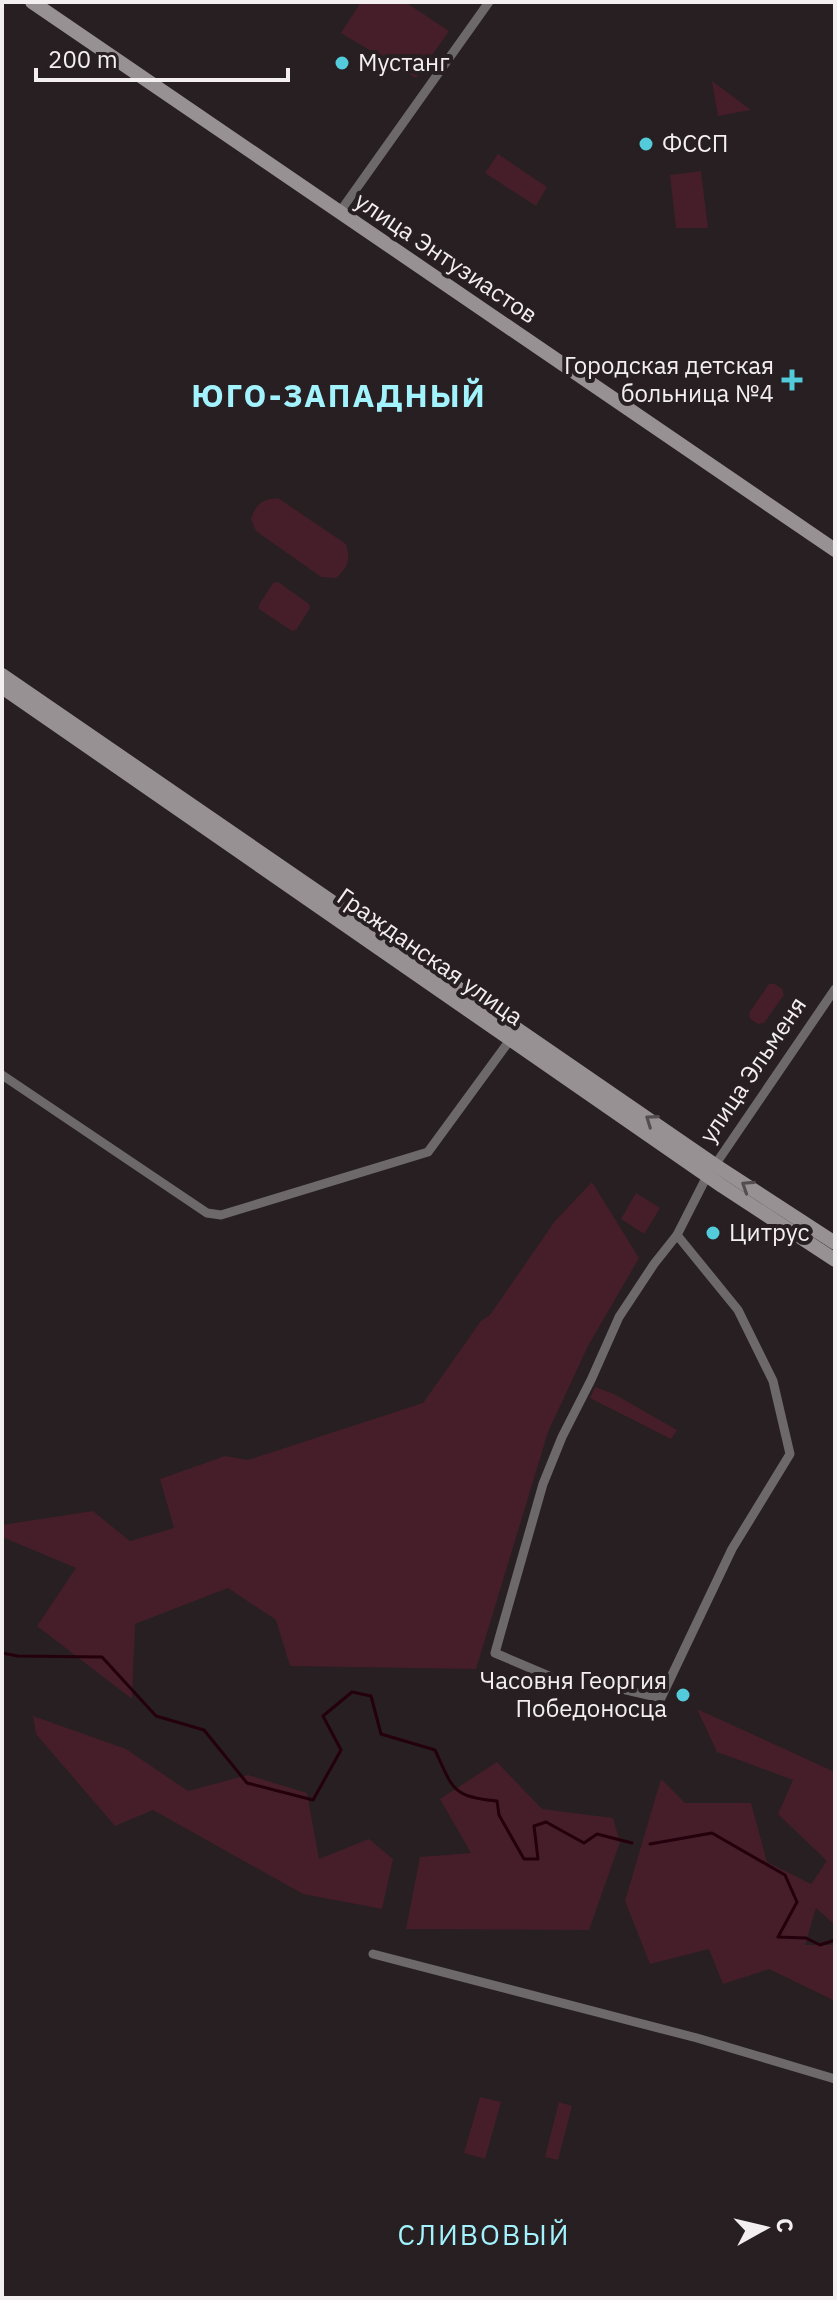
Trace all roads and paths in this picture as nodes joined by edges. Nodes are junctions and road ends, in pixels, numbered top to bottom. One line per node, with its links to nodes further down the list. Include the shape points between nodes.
1 (32, 2): 4 (main road, улица Энтузиастов)
2 (46, 2): 4 (main road, улица Энтузиастов)
3 (489, 2): 5 (street)
4 (106, 48): 5 (main road, улица Энтузиастов)
5 (341, 209): 6 (main road, улица Энтузиастов)
6 (770, 500): 7 (main road, улица Энтузиастов); 8 (main road, улица Энтузиастов)
7 (835, 540)
8 (835, 550)
9 (2, 675): 11 (main road, Гражданская улица)
10 (2, 687): 11 (main road, Гражданская улица)
11 (245, 849): 13 (main road, Гражданская улица); 15 (main road, Гражданская улица, one-way to 11)
12 (835, 989): 15 (street, улица Эльменя)
13 (510, 1040): 14 (street, via 428,1152 221,1215 207,1213); 15 (main road, Гражданская улица)
14 (2, 1075)
15 (711, 1170): 16 (street, улица Эльменя); 17 (main road, Гражданская улица, one-way to 15); 18 (main road, Гражданская улица)
16 (677, 1235): 19 (street, улица Эльменя, via 619,1317 550,1463 495,1653); 20 (street, via 738,1310 773,1381 790,1454 732,1549 661,1698)
17 (835, 1243)
18 (835, 1260)
19 (563, 1682)
20 (609, 1686)
21 (373, 1954): 22 (street)
22 (835, 2079)

